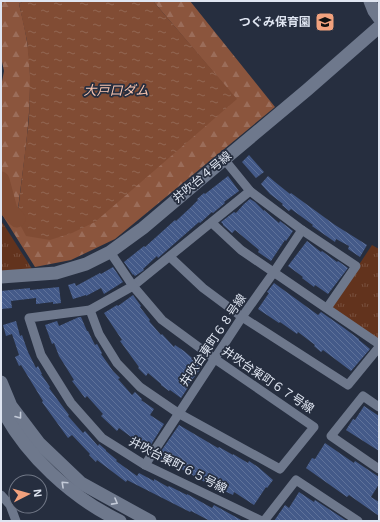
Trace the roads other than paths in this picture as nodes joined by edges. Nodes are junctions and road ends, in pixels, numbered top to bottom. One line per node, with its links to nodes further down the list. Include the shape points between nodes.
1 (370, 1): 2 (street)
2 (379, 18)
3 (379, 26): 4 (street, 井吹台４号線)
4 (224, 159): 5 (street); 8 (street, 井吹台４号線, via 143,228)
5 (250, 190): 6 (street, 井吹台東町６５号線); 7 (street)
6 (212, 223): 9 (street, 井吹台東町６５号線); 10 (street, via 241,250)
7 (302, 230): 10 (street, 井吹台東町６８号線); 13 (street, via 356,266)
8 (110, 252): 11 (street, 井吹台４号線, via 86,264 56,273); 12 (street, 井吹台東町６７号線)
9 (170, 257): 12 (street, 井吹台東町６５号線); 15 (street, via 203,288)
10 (274, 272): 13 (street); 15 (street, 井吹台東町６８号線)
11 (1, 277)
12 (133, 286): 14 (street, 井吹台東町６５号線); 17 (street, 井吹台東町６７号線, via 162,320)
13 (327, 308): 16 (street)
14 (90, 310): 21 (street, 井吹台東町６７号線, via 99,334 117,363 140,387); 22 (street, 井吹台東町６５号線, via 29,318 40,355 71,403 102,438)
15 (242, 317): 16 (street, via 348,385); 17 (street, 井吹台東町６８号線)
16 (379, 346)
17 (215, 359): 21 (street, 井吹台東町６８号線); 21 (street, 井吹台東町６７号線, via 314,427 280,469)
18 (1, 382): 27 (street, one-way to 27, via 11,406 39,443 81,483)
19 (1, 407): 26 (street, one-way to 19, via 74,493 34,456)
20 (379, 407): 23 (street, via 363,396 331,436)
21 (178, 413): 22 (street, 井吹台東町６８号線)
22 (145, 465): 28 (street, 井吹台東町６５号線)
23 (379, 469)
24 (1, 495): 25 (street, via 10,505)
25 (16, 521)
26 (120, 521)
27 (150, 521)
28 (263, 521): 29 (street, via 296,480)
29 (358, 521)

